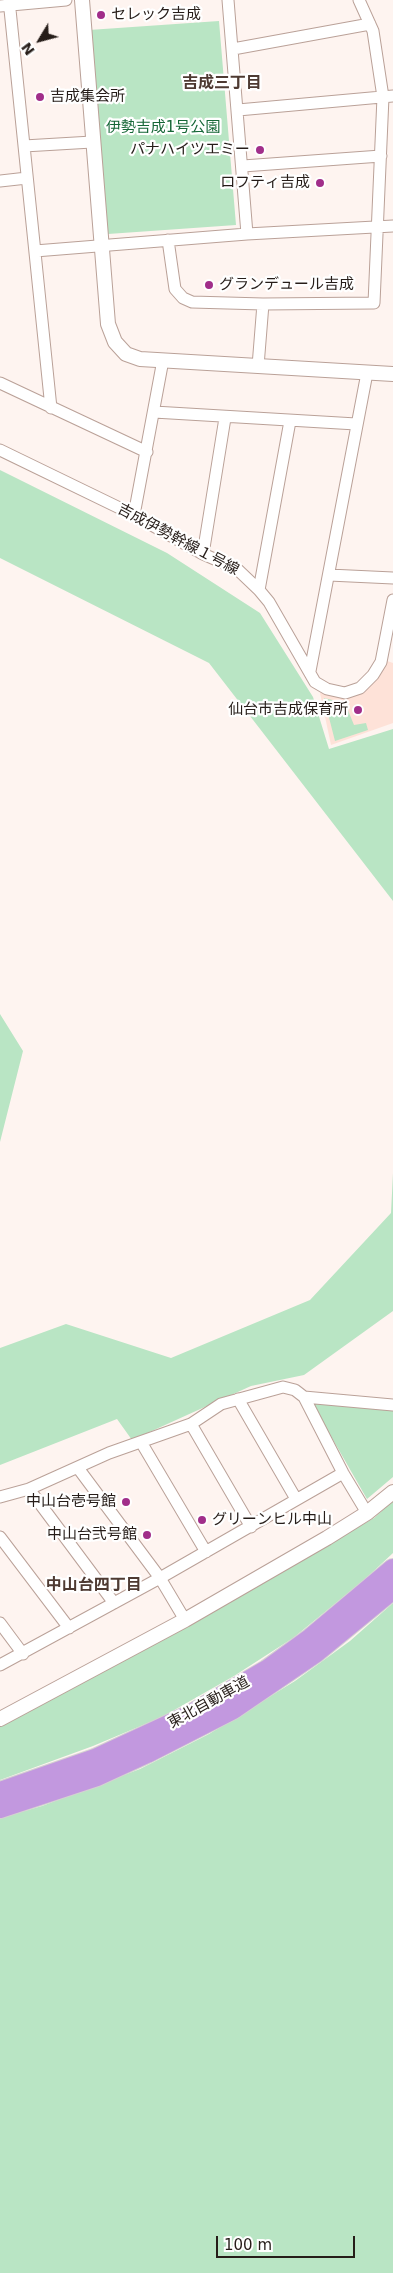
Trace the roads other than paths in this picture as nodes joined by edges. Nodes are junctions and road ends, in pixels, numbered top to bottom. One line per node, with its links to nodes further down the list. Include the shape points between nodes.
1 (66, 0): 5 (street)
2 (82, 0): 10 (street)
3 (228, 0): 7 (street)
4 (359, 0): 6 (street)
5 (6, 3): 11 (street)
6 (370, 24): 7 (street); 8 (street)
7 (233, 49): 9 (street)
8 (388, 96): 9 (street); 12 (street)
9 (238, 110): 13 (street)
10 (92, 142): 11 (street); 20 (street)
11 (24, 146): 14 (street)
12 (380, 156): 13 (street); 17 (street)
13 (243, 166): 18 (street)
14 (27, 178): 15 (street); 21 (street)
15 (0, 181)
16 (393, 226): 17 (street)
17 (377, 227): 18 (street); 22 (street, via 374,303)
18 (247, 234): 19 (street)
19 (168, 240): 20 (street); 22 (street, via 175,289 182,298 192,302)
20 (102, 246): 21 (street); 23 (street, via 108,324 115,342 126,354 140,359)
21 (35, 251): 28 (street)
22 (263, 304): 24 (street)
23 (163, 360): 24 (street); 29 (street)
24 (258, 366): 25 (street)
25 (367, 374): 26 (street); 32 (street)
26 (393, 374)
27 (0, 383): 28 (street)
28 (51, 408): 34 (street)
29 (154, 412): 30 (street); 34 (street)
30 (225, 418): 31 (street); 36 (street)
31 (290, 421): 32 (street); 39 (street)
32 (356, 424): 37 (street)
33 (0, 450): 35 (street, 吉成伊勢幹線１号線)
34 (147, 452): 35 (street)
35 (134, 515): 36 (street, 吉成伊勢幹線１号線)
36 (203, 554): 39 (street, 吉成伊勢幹線１号線, via 237,569)
37 (329, 574): 38 (street); 41 (street)
38 (393, 578)
39 (259, 590): 41 (street, 吉成伊勢幹線１号線)
40 (393, 600): 41 (street, 吉成伊勢幹線１号線, via 381,662 360,688 345,693 327,689 315,682)
41 (310, 671)
42 (304, 1397): 43 (street, via 283,1387); 44 (street); 48 (street)
43 (238, 1399): 45 (street, via 220,1404); 52 (street)
44 (393, 1405)
45 (191, 1424): 46 (street); 54 (street)
46 (141, 1442): 47 (street); 56 (street)
47 (78, 1468): 49 (street); 58 (street)
48 (343, 1473): 52 (street); 53 (street)
49 (29, 1489): 51 (street); 60 (street)
50 (393, 1492): 53 (street)
51 (0, 1497)
52 (296, 1499): 54 (street)
53 (367, 1514): 61 (street)
54 (251, 1527): 56 (street)
55 (0, 1538): 63 (street)
56 (206, 1552): 58 (street)
57 (393, 1569): 67 (highway, 東北自動車道, via 267,1670 192,1714 94,1759)
58 (160, 1578): 60 (street); 61 (street)
59 (393, 1589): 68 (highway, 東北自動車道, via 315,1653 233,1709 97,1776)
60 (114, 1603): 63 (street)
61 (185, 1620): 66 (street)
62 (0, 1623): 64 (street)
63 (69, 1628): 64 (street)
64 (23, 1654): 65 (street)
65 (0, 1665)
66 (1, 1717)
67 (0, 1792)
68 (0, 1808)

